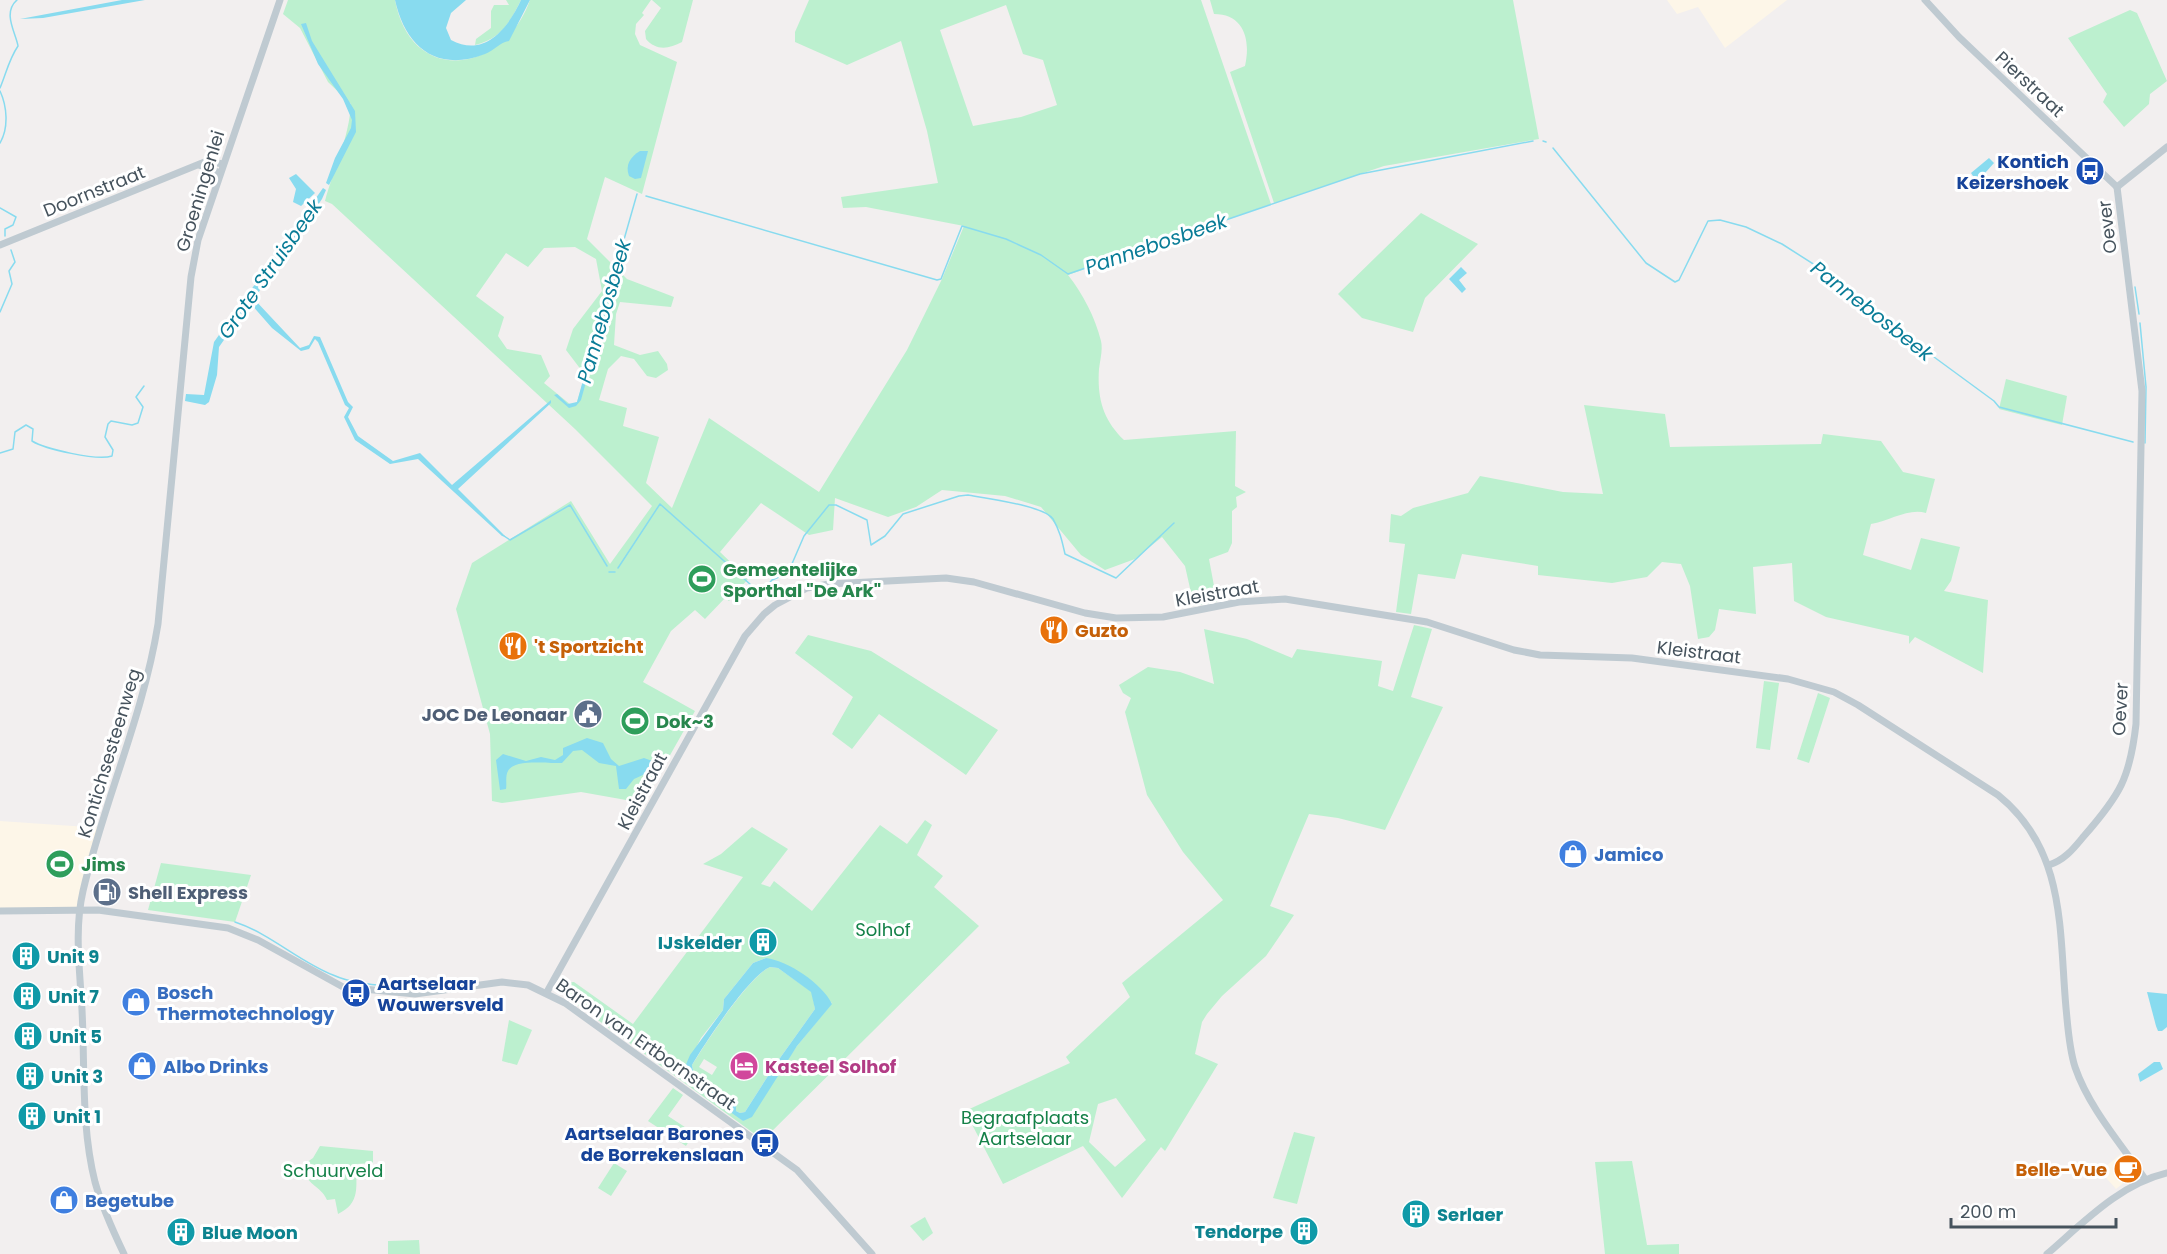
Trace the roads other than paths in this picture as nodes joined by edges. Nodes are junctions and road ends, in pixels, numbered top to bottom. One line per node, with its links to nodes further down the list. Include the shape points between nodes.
1 (280, 0): 4 (street, Groeningenlei)
2 (1925, 0): 7 (street, Pierstraat)
3 (2167, 147): 7 (street)
4 (223, 164): 5 (street, Doornstraat, via 207,161); 6 (street, Groeningenlei)
5 (199, 165): 6 (street); 8 (street, Doornstraat)
6 (219, 173): 9 (street, Groeningenlei, via 192,268)
7 (2117, 187): 10 (street, Oever, via 2142,392 2136,724 2132,759 2110,806 2066,856)
8 (0, 245)
9 (179, 398): 11 (street, Kontichsesteenweg, via 152,661)
10 (2049, 865): 13 (street, Kleistraat, via 2029,826 1998,795 1845,698 1788,679 1632,658 1540,655 1426,622 1285,599 1239,602 1163,617 1116,618 946,578 829,584 789,596 764,614 745,636); 15 (street, via 2075,1066 2091,1101)
11 (80, 909): 12 (street, Baron van Ertbornstraat); 13 (street, Baron van Ertbornstraat, via 228,928 258,940 343,987 415,994 502,982); 16 (street, Kontichsesteenweg, via 89,1154 102,1202)
12 (0, 911)
13 (547, 992): 17 (street, Baron van Ertbornstraat, via 797,1170)
14 (2167, 1173): 15 (street)
15 (2145, 1179): 18 (street, via 2118,1195)
16 (124, 1254)
17 (872, 1254)
18 (2047, 1254)

